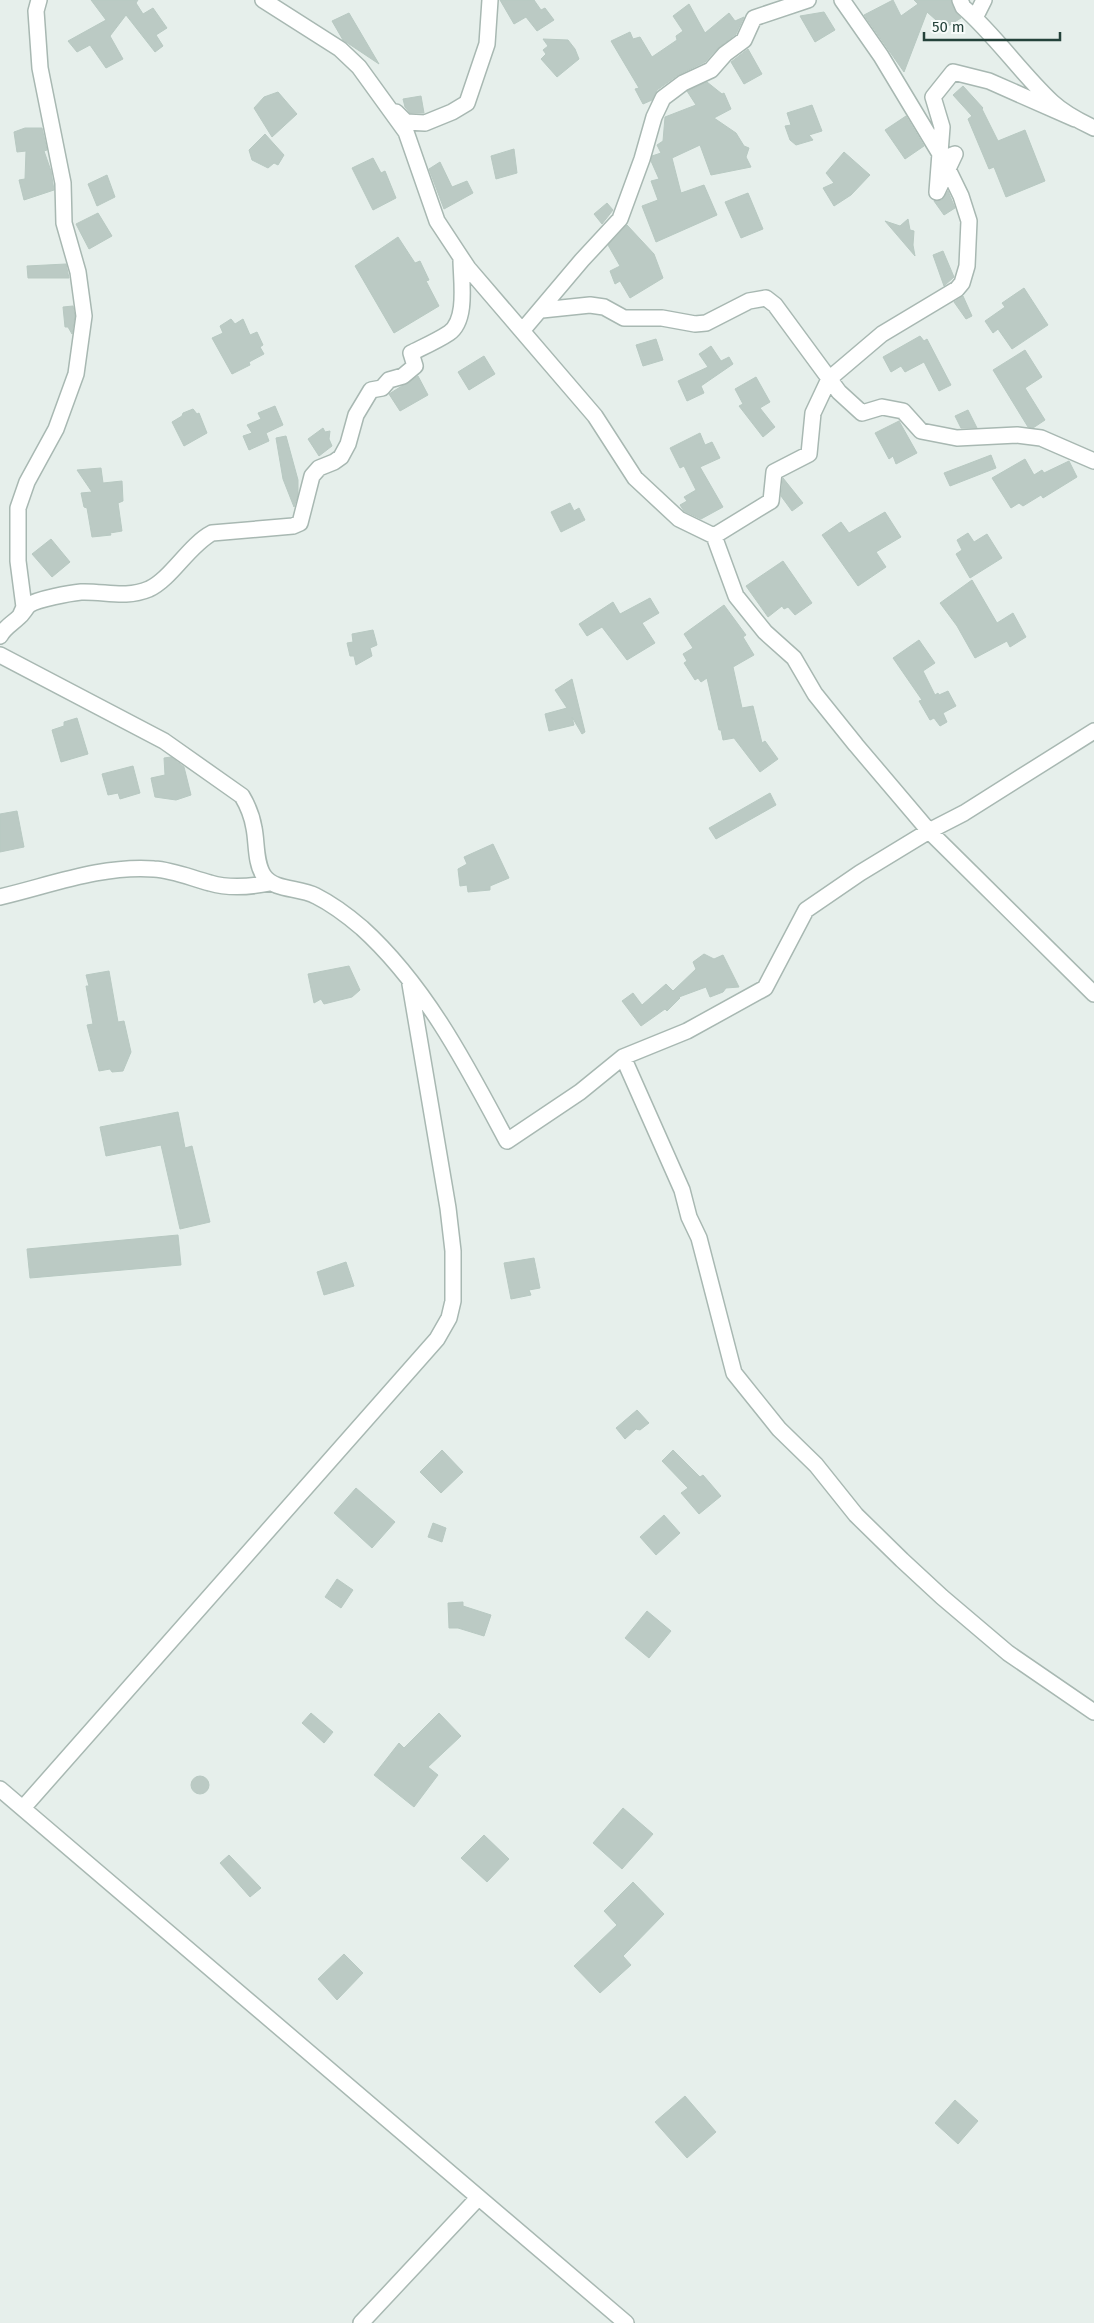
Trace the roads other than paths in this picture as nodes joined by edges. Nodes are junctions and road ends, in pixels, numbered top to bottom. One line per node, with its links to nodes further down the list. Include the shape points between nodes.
1 (39, 0): 19 (street, via 36,11 40,68 60,160 64,223 78,272 84,316 74,382 56,429 27,482 18,508 18,561 24,607)
2 (263, 0): 9 (street, via 348,56)
3 (490, 0): 9 (street, via 487,44 467,103 425,122 406,122)
4 (808, 0): 14 (street, via 754,18 744,40 710,70 683,83 663,98 620,219)
5 (842, 0): 12 (street, via 881,56)
6 (960, 0): 8 (street)
7 (984, 0): 8 (street)
8 (975, 18): 10 (street, via 1053,102)
9 (390, 108): 13 (street, via 406,132 437,220)
10 (1076, 119): 11 (street); 12 (street, via 989,81 953,72 933,97 942,126 937,192 955,154)
11 (1094, 128)
12 (943, 158): 16 (street, via 969,221 967,266 962,282 957,289 882,334)
13 (461, 259): 15 (street); 19 (street, via 462,312 458,323 450,332 411,353 415,366 403,376 389,380 382,388 371,390 356,415 348,444 340,457 319,468 312,476 300,523 212,533 151,588 135,593 81,592 55,597 30,604)
14 (542, 310): 15 (street); 16 (street, via 590,305 604,307 624,318 662,318 694,324 706,322 749,301 766,298 775,305)
15 (522, 331): 18 (street, via 595,416 634,478 679,519)
16 (829, 379): 17 (street, via 862,413 882,407 903,411 921,432 957,438 1017,435 1041,438); 18 (street, via 813,413 809,454 774,472 771,501)
17 (1094, 462)
18 (714, 536): 23 (street, via 736,596 765,632 794,658 816,694)
19 (19, 617): 20 (street, via 4,628)
20 (0, 636)
21 (0, 655): 24 (street, via 164,741 242,796 254,829 262,874)
22 (1094, 731): 23 (street, via 964,814)
23 (928, 831): 27 (street); 28 (street, via 806,910 765,988 687,1031)
24 (270, 883): 25 (street, via 246,888 212,884 156,869 120,868); 26 (street, via 306,892 336,908 362,928)
25 (0, 896)
26 (410, 980): 28 (street, via 477,1084 507,1141 580,1092); 31 (street, via 452,1242 453,1301 448,1318 430,1347)
27 (1094, 994)
28 (623, 1057): 29 (street, via 682,1190 699,1238 734,1373 856,1515 909,1567 1008,1653)
29 (1094, 1712)
30 (0, 1788): 31 (street)
31 (23, 1808): 32 (street)
32 (478, 2198): 33 (street); 34 (street)
33 (361, 2323)
34 (626, 2323)

